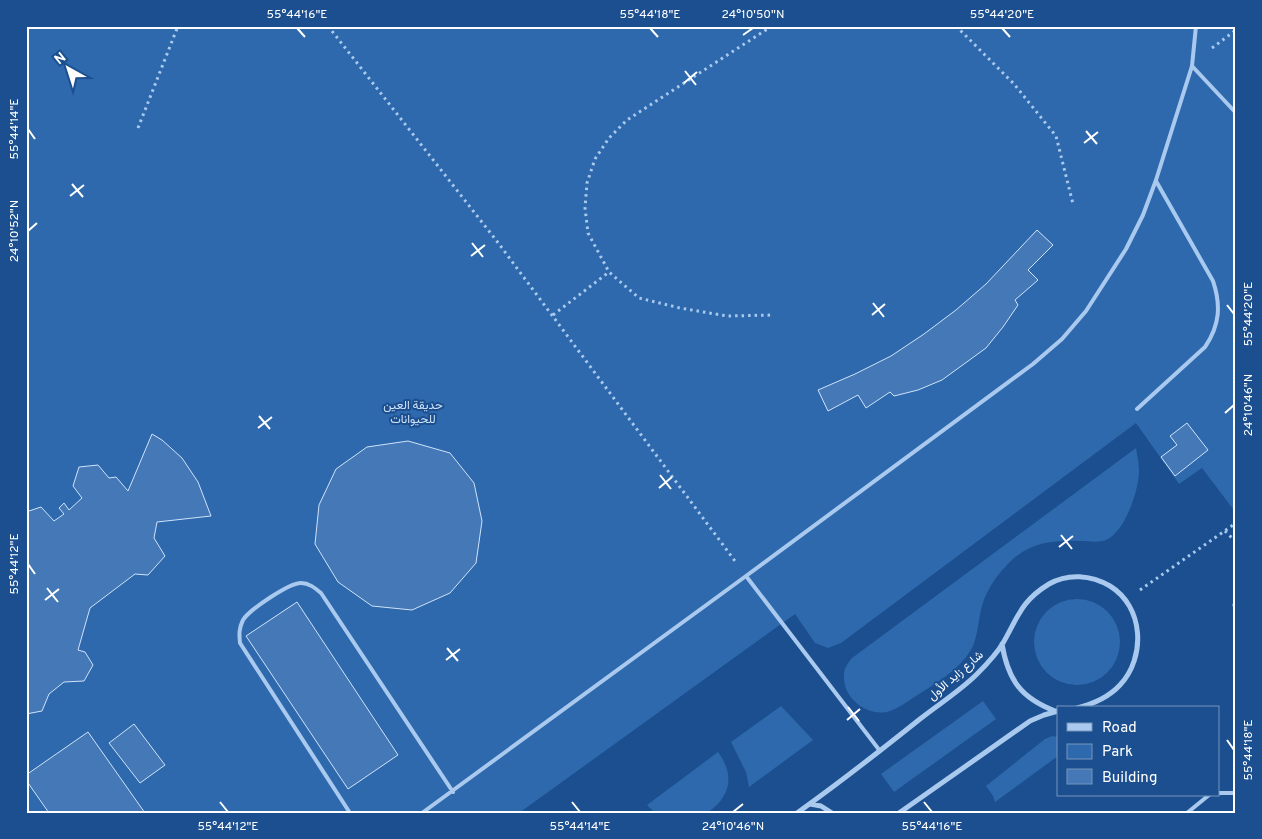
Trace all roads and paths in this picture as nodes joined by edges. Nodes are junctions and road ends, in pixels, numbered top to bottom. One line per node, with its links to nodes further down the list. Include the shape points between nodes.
1 (178, 26): 8 (path)
2 (328, 26): 12 (path)
3 (772, 26): 11 (path, via 626,120 595,159 587,183 588,233)
4 (956, 26): 10 (path, via 1014,84 1056,136)
5 (1196, 26): 6 (lane)
6 (1192, 66): 7 (lane); 9 (lane)
7 (1236, 114)
8 (138, 128)
9 (1156, 180): 14 (lane, via 1213,281 1219,308 1213,336 1205,347); 18 (lane, via 1126,249 1086,311 1062,339 1033,364)
10 (1073, 204)
11 (609, 272): 12 (path); 13 (path, via 639,298 727,316)
12 (553, 315): 18 (path)
13 (774, 315)
14 (1137, 409)
15 (1236, 523): 16 (path)
16 (1225, 531): 17 (path); 20 (path)
17 (1236, 542)
18 (746, 576): 25 (lane); 26 (lane)
19 (1236, 598): 21 (path)
20 (1125, 600): 22 (street, شارع زايد الأول, via 1101,581 1067,577 1034,595 1015,617); 23 (street, شارع زايد الأول, via 1137,624 1138,638 1130,671 1108,696)
21 (1236, 611)
22 (1002, 644): 24 (street, via 1012,679 1023,693); 25 (street, شارع زايد الأول, via 975,676)
23 (1085, 706)
24 (1056, 711): 35 (street, via 1030,721)
25 (880, 751): 30 (street, شارع زايد الأول)
26 (452, 792): 31 (lane, via 321,593 313,586 294,584 244,618 239,630 240,643); 32 (lane)
27 (1220, 793): 28 (lane)
28 (1236, 793)
29 (1208, 796): 36 (lane)
30 (810, 804): 33 (street, شارع زايد الأول); 34 (street)
31 (350, 813)
32 (422, 813)
33 (797, 813)
34 (832, 813)
35 (899, 813)
36 (1187, 813)

